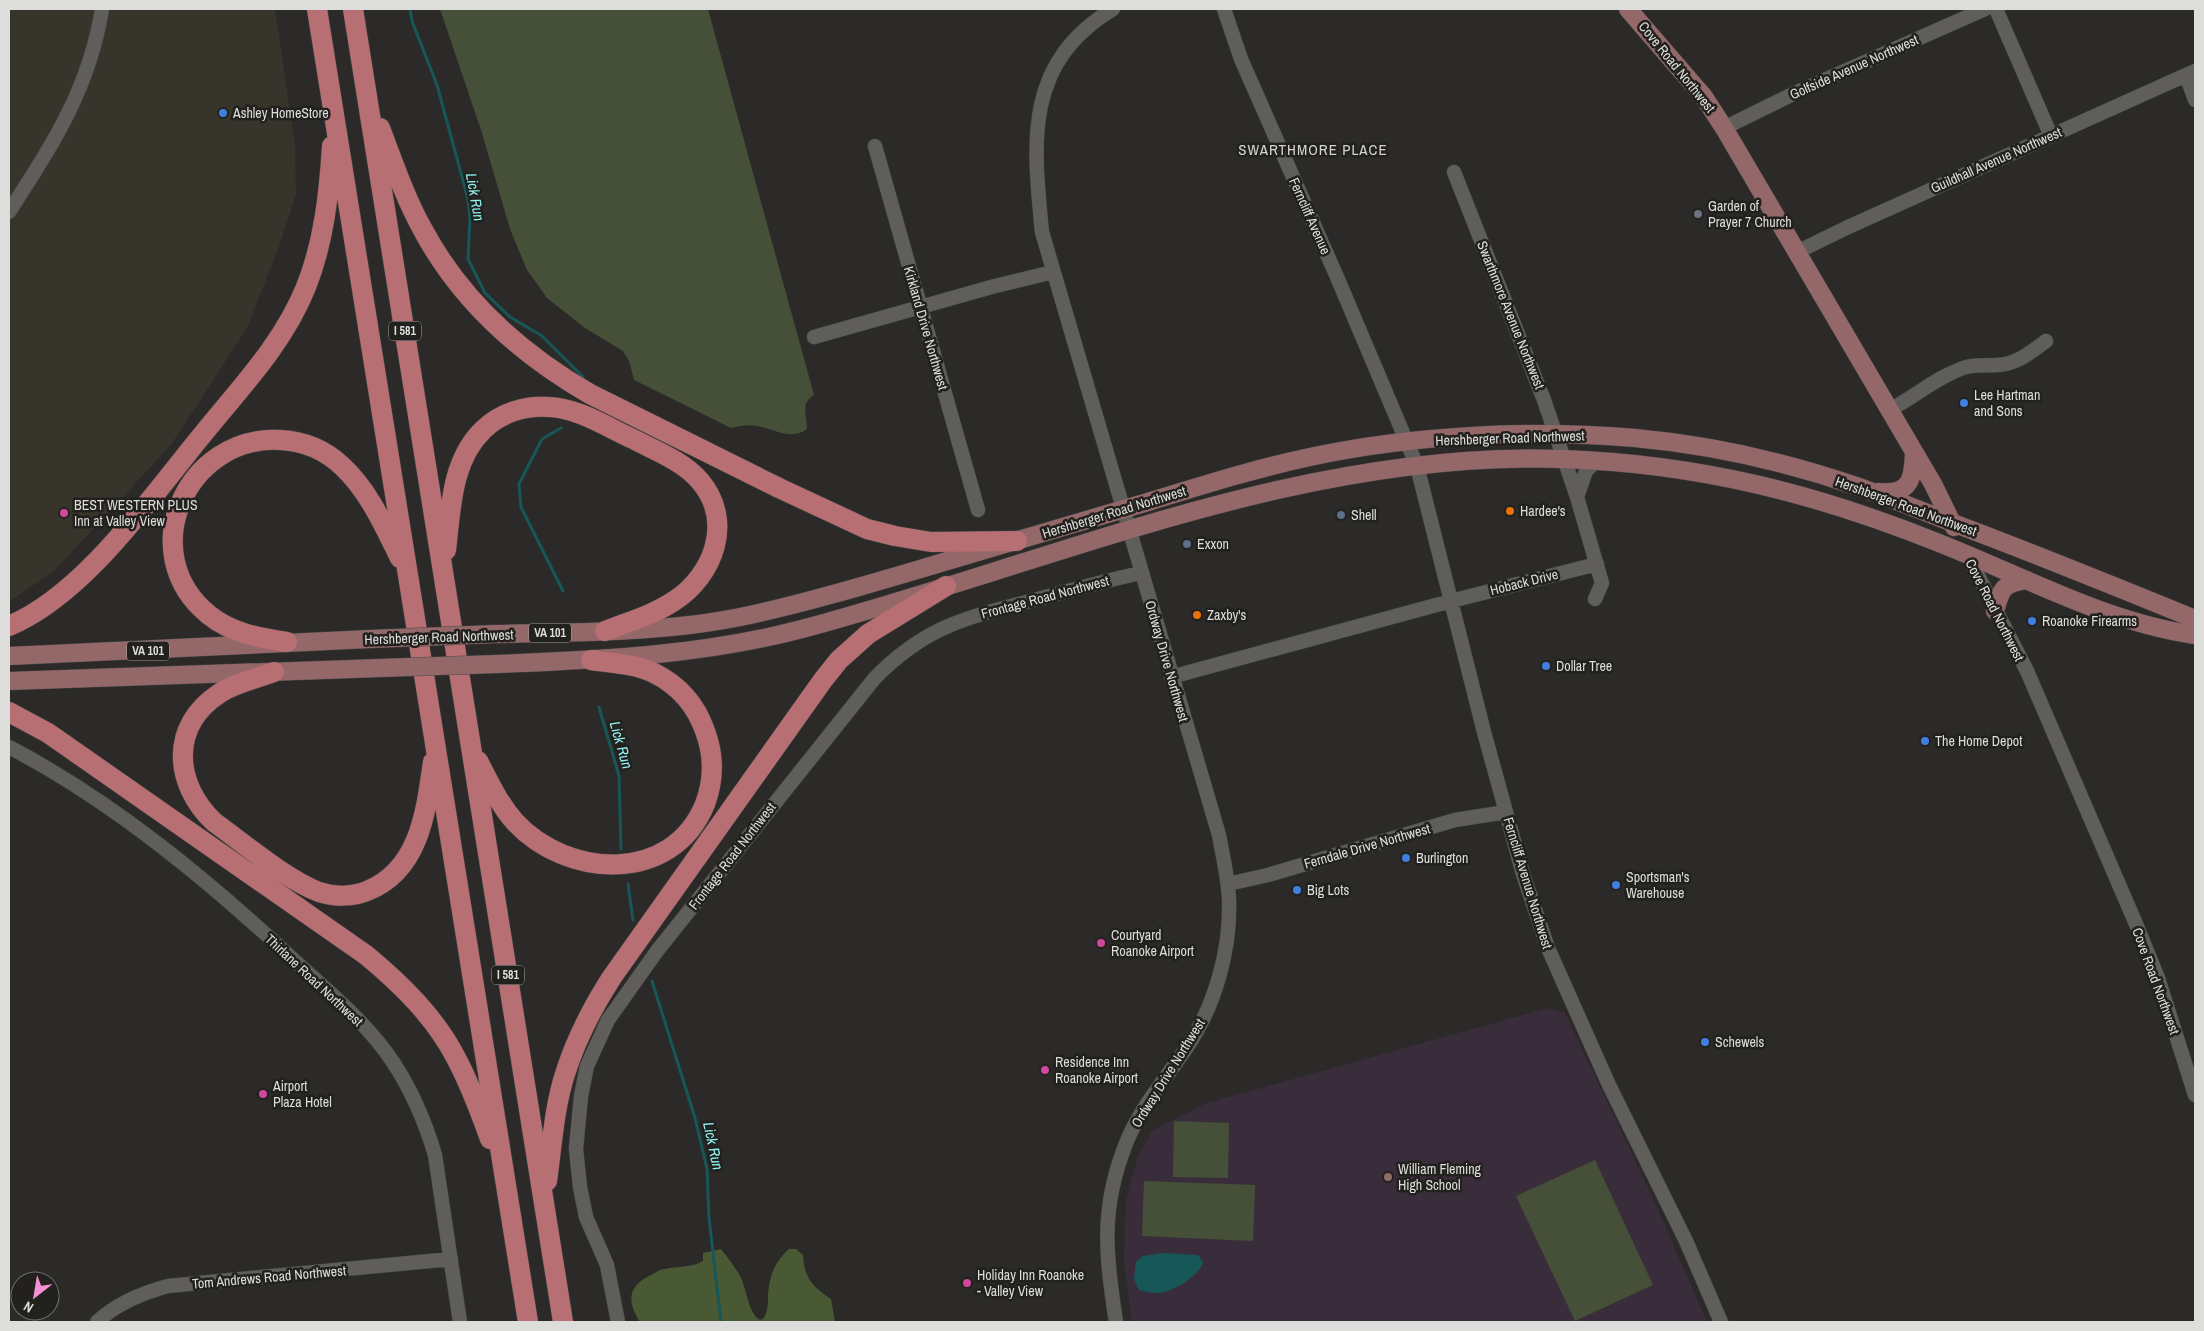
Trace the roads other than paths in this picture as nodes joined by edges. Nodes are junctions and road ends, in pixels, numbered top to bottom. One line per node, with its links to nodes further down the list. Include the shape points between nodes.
1 (102, 9): 17 (street, via 86,73 70,111)
2 (318, 9): 12 (highway, I 581)
3 (353, 9): 10 (highway, I 581)
4 (1112, 9): 19 (street, Ordway Drive Northwest, via 1083,29 1069,45 1048,78 1039,108 1039,211)
5 (1224, 9): 24 (street, Ferncliff Avenue, via 1241,59)
6 (1628, 9): 13 (main road, Cove Road Northwest, via 1704,97)
7 (1985, 9): 13 (street, Golfside Avenue Northwest)
8 (1996, 9): 14 (street)
9 (2191, 73): 11 (street); 14 (street, Guildhall Avenue Northwest)
10 (365, 88): 37 (highway, via 410,204 439,257 479,308 544,366 607,403 867,529 931,542); 42 (highway, I 581)
11 (2195, 100)
12 (335, 114): 41 (highway, I 581); 49 (highway, via 327,208 321,239 306,288 264,362 96,562 54,600)
13 (1724, 128): 18 (main road, Cove Road Northwest)
14 (2051, 136): 18 (street, Guildhall Avenue Northwest)
15 (875, 146): 20 (street, Kirkland Drive Northwest)
16 (1454, 172): 25 (street, Swarthmore Avenue Northwest)
17 (9, 212)
18 (1797, 252): 23 (main road, Cove Road Northwest)
19 (1053, 272): 20 (street); 33 (street, Ordway Drive Northwest)
20 (920, 307): 21 (street); 34 (street, Kirkland Drive Northwest)
21 (814, 338)
22 (2046, 341): 23 (street, via 2010,363 1964,368 1938,379)
23 (1889, 410): 27 (main road, Cove Road Northwest)
24 (1399, 422): 26 (street, Ferncliff Avenue Northwest)
25 (1556, 435): 26 (main road, Hershberger Road Northwest / VA 101); 28 (street, Swarthmore Avenue Northwest); 31 (main road, Hershberger Road Northwest / VA 101, via 1636,438 1735,453)
26 (1408, 443): 30 (street, Ferncliff Avenue Northwest); 33 (main road, Hershberger Road Northwest / VA 101, via 1314,456 1236,475)
27 (1914, 453): 31 (main road, via 1913,472 1903,489 1889,493); 35 (main road, Cove Road Northwest)
28 (1564, 459): 29 (main road, Hershberger Road Northwest / VA 101); 30 (main road, Hershberger Road Northwest / VA 101); 32 (street, Swarthmore Avenue Northwest)
29 (1596, 461): 32 (street, via 1586,471); 38 (main road, Hershberger Road Northwest / VA 101, via 1685,469 1788,490 1888,522)
30 (1417, 466): 36 (main road, Hershberger Road Northwest / VA 101, via 1289,487); 46 (street, Ferncliff Avenue Northwest)
31 (1872, 492): 35 (main road, Hershberger Road Northwest / VA 101)
32 (1577, 497): 39 (street, Swarthmore Avenue Northwest)
33 (1123, 509): 36 (street, Ordway Drive Northwest); 37 (main road, Hershberger Road Northwest / VA 101)
34 (978, 510)
35 (1951, 522): 38 (main road, Cove Road Northwest); 48 (main road, Hershberger Road Northwest / VA 101)
36 (1129, 530): 40 (street, Ordway Drive Northwest); 44 (main road, Hershberger Road Northwest / VA 101)
37 (1017, 541): 50 (main road, Hershberger Road Northwest / VA 101, via 745,616 655,629)
38 (1967, 554): 43 (main road, Hershberger Road Northwest / VA 101); 47 (street, Cove Road Northwest)
39 (1597, 564): 45 (street, Swarthmore Avenue Northwest, via 1602,583); 46 (street, Hoback Drive)
40 (1141, 573): 56 (street, Ordway Drive Northwest); 72 (street, Frontage Road Northwest, via 966,618 926,636 890,662 730,857 618,1005 600,1034 587,1066 580,1096 576,1148 586,1217 607,1265)
41 (408, 575): 52 (highway, via 366,494 330,456 301,443 270,439 225,452 196,475 182,499 173,530 175,561 189,593 208,615 235,630); 59 (highway, I 581)
42 (444, 575): 50 (highway, via 455,479 478,435 494,421 520,409 548,407 573,411 680,464 700,481 717,517 714,552 701,576 689,589 662,608); 61 (highway, I 581)
43 (2027, 580): 47 (main road, via 2010,583 2002,589); 51 (main road, Hershberger Road Northwest / VA 101, via 2128,619)
44 (946, 586): 54 (main road, Hershberger Road Northwest / VA 101, via 799,630 730,644); 66 (highway, via 868,634 839,660 612,977 585,1023 564,1076)
45 (1596, 599)
46 (1451, 601): 56 (street, Hoback Drive); 62 (street, Ferncliff Avenue Northwest)
47 (1995, 611): 64 (street, Cove Road Northwest, via 2027,672 2136,924 2158,978)
48 (2195, 619)
49 (9, 626)
50 (605, 631): 52 (main road, Hershberger Road Northwest / VA 101, bridge)
51 (2195, 635)
52 (287, 642): 53 (main road, Hershberger Road Northwest / VA 101)
53 (9, 656)
54 (591, 660): 55 (main road, Hershberger Road Northwest / VA 101, bridge); 61 (highway, via 652,672 685,696 702,722 712,761 708,797 694,824 672,846 651,858 620,865 589,863 555,852 529,835 514,820)
55 (274, 672): 57 (main road, Hershberger Road Northwest / VA 101); 59 (highway, via 220,693 200,711 186,735 184,777 196,803 214,822 294,879 319,892 344,896 364,892 385,882 404,863 414,847 427,805)
56 (1171, 677): 63 (street, Ordway Drive Northwest, via 1219,836)
57 (9, 680)
58 (9, 712): 65 (highway, via 48,733 390,974 426,1013 455,1056 472,1090)
59 (435, 743): 65 (highway, I 581)
60 (9, 747): 67 (street, Thirlane Road Northwest, via 130,823 201,877 374,1037 408,1085 428,1131 435,1155)
61 (471, 748): 66 (highway, I 581)
62 (1506, 812): 63 (street, Ferndale Drive Northwest, via 1470,816); 74 (street, Ferncliff Avenue Northwest, via 1536,915 1564,986 1686,1241)
63 (1228, 884): 73 (street, Ordway Drive Northwest, via 1225,951 1210,1005 1188,1046 1136,1122 1115,1178 1106,1252)
64 (2195, 1095)
65 (503, 1174): 70 (highway, I 581)
66 (544, 1203): 71 (highway, I 581)
67 (451, 1259): 68 (street, Tom Andrews Road Northwest, via 168,1286 134,1297); 69 (street, Thirlane Road Northwest)
68 (97, 1322)
69 (460, 1322)
70 (528, 1322)
71 (563, 1322)
72 (618, 1322)
73 (1116, 1322)
74 (1721, 1322)

